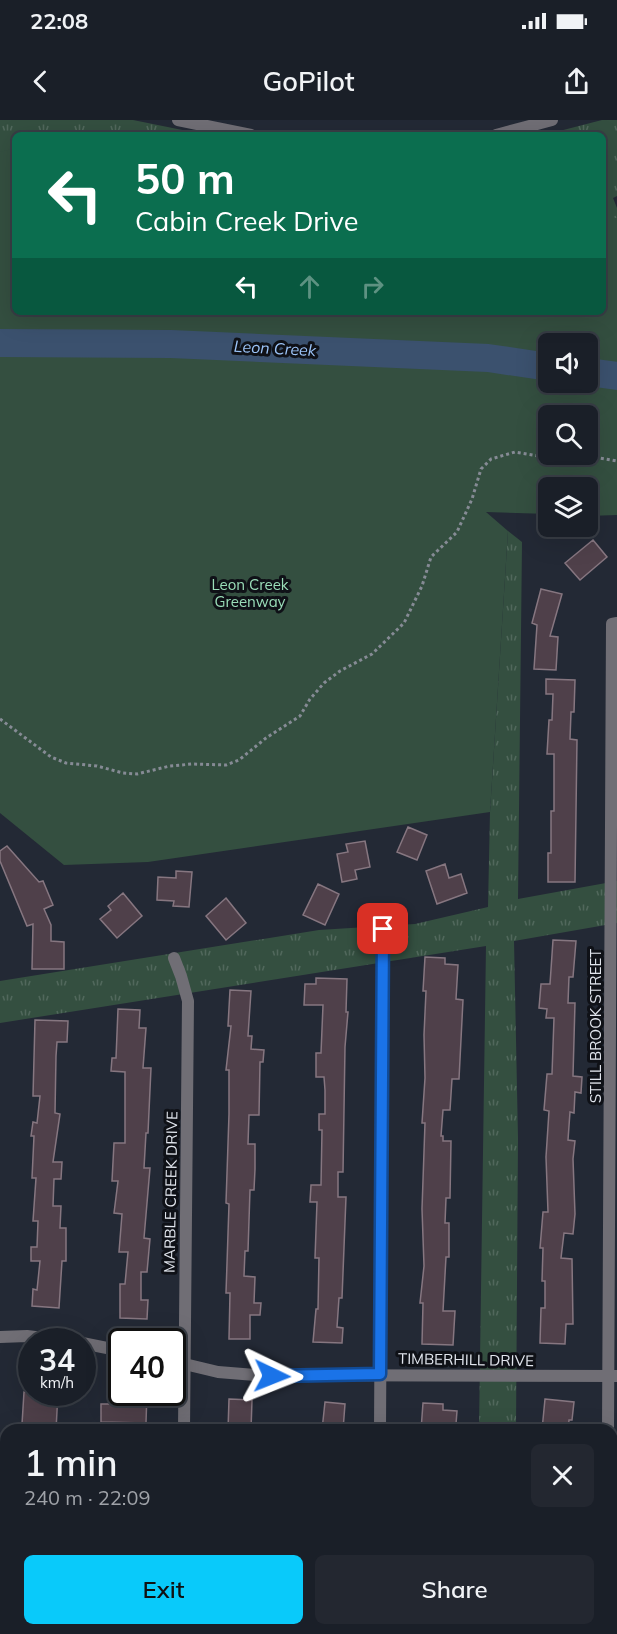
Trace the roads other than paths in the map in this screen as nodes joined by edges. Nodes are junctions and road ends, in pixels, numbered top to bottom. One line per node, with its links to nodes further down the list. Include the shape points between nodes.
1 (178, 120): 4 (street)
2 (552, 120): 3 (street)
3 (537, 122): 5 (street)
4 (236, 132)
5 (505, 132)
6 (614, 623): 14 (street, STILL BROOK STREET)
7 (383, 929): 13 (street)
8 (174, 958): 9 (street, MARBLE CREEK DRIVE, via 188,1001)
9 (179, 1328)
10 (18, 1336): 11 (street)
11 (0, 1337)
12 (186, 1365): 13 (street, TIMBERHILL DRIVE, via 255,1375)
13 (380, 1374): 14 (street, TIMBERHILL DRIVE); 17 (street)
14 (613, 1376): 18 (street, STILL BROOK STREET)
15 (182, 1406): 16 (street, MARBLE CREEK DRIVE)
16 (183, 1424)
17 (380, 1424)
18 (609, 1424)

